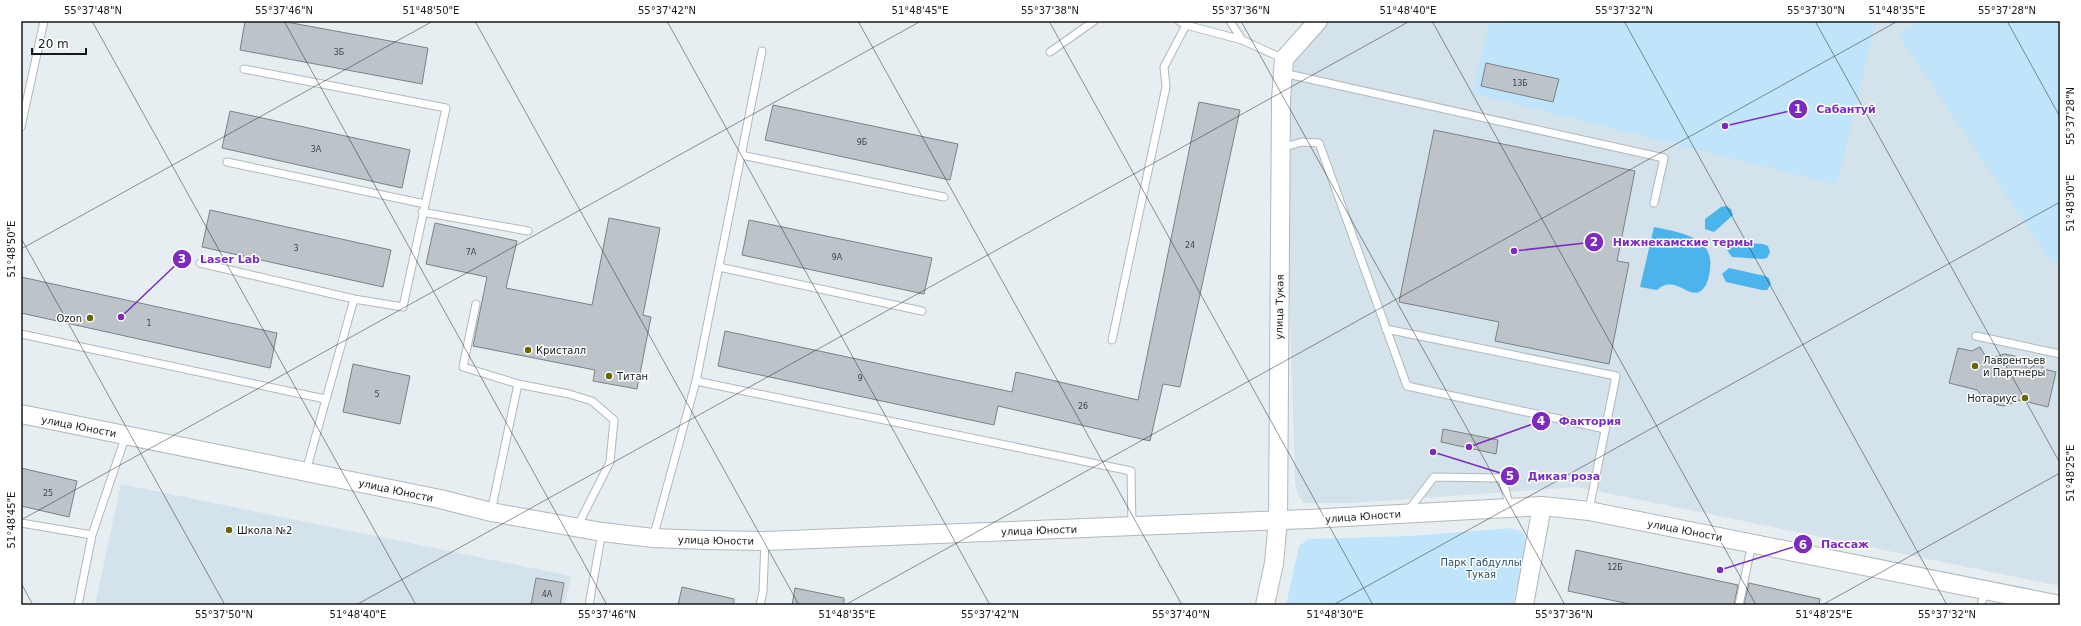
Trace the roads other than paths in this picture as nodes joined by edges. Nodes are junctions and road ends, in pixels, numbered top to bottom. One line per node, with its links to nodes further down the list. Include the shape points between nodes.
1 (44, 21): 12 (lane)
2 (1094, 21): 9 (lane)
3 (1179, 21): 6 (lane)
4 (1230, 21): 7 (lane)
5 (1318, 21): 10 (street)
6 (1186, 25): 7 (lane); 29 (lane, via 1164,67 1166,87)
7 (1242, 40): 10 (lane)
8 (762, 51): 14 (lane)
9 (1050, 52)
10 (1284, 66): 13 (street, улица Тукая); 17 (lane, via 1664,158)
11 (244, 69): 18 (lane, via 446,108)
12 (21, 127)
13 (1281, 148): 26 (lane, via 1302,142 1319,143); 43 (street, улица Тукая)
14 (741, 154): 16 (lane); 22 (lane)
15 (227, 162): 18 (lane)
16 (944, 197)
17 (1654, 202)
18 (424, 204): 19 (lane)
19 (422, 212): 20 (lane); 23 (lane, via 403,307)
20 (528, 231)
21 (200, 264): 23 (lane)
22 (719, 267): 25 (lane); 31 (lane)
23 (354, 299): 33 (lane)
24 (476, 304): 32 (lane, via 463,367)
25 (922, 311)
26 (1386, 329): 35 (lane, via 1407,386); 35 (lane, via 1616,376)
27 (21, 334): 33 (lane)
28 (1976, 336): 30 (lane)
29 (1112, 340)
30 (2060, 354)
31 (696, 382): 45 (lane, via 1131,471); 49 (lane)
32 (518, 384): 41 (lane); 46 (lane, via 592,401 614,420 610,462)
33 (325, 399): 37 (lane)
34 (21, 414): 36 (street, улица Юности)
35 (1605, 429): 40 (lane)
36 (126, 435): 37 (street, улица Юности); 48 (lane)
37 (306, 471): 41 (street, улица Юности)
38 (1542, 506): 39 (street, улица Юности); 40 (street, улица Юности); 57 (street)
39 (1510, 508): 42 (street, улица Юности); 42 (lane, via 1502,478 1434,477)
40 (1589, 511): 51 (street, улица Юности)
41 (491, 512): 46 (street, улица Юности)
42 (1406, 513): 43 (street, улица Юности)
43 (1278, 520): 45 (street, улица Юности); 56 (street, улица Тукая, via 1274,563)
44 (21, 523): 48 (lane)
45 (1132, 526): 50 (street, улица Юности)
46 (577, 527): 47 (street, улица Юности)
47 (602, 532): 49 (street, улица Юности); 54 (lane)
48 (92, 535): 53 (lane)
49 (653, 538): 50 (street, улица Юности)
50 (764, 541): 55 (lane, via 763,592)
51 (1752, 543): 52 (street, улица Юности); 58 (lane)
52 (1983, 598): 59 (street, улица Юности)
53 (78, 605)
54 (589, 605)
55 (760, 605)
56 (1265, 605)
57 (1524, 605)
58 (1739, 605)
59 (2060, 605)

